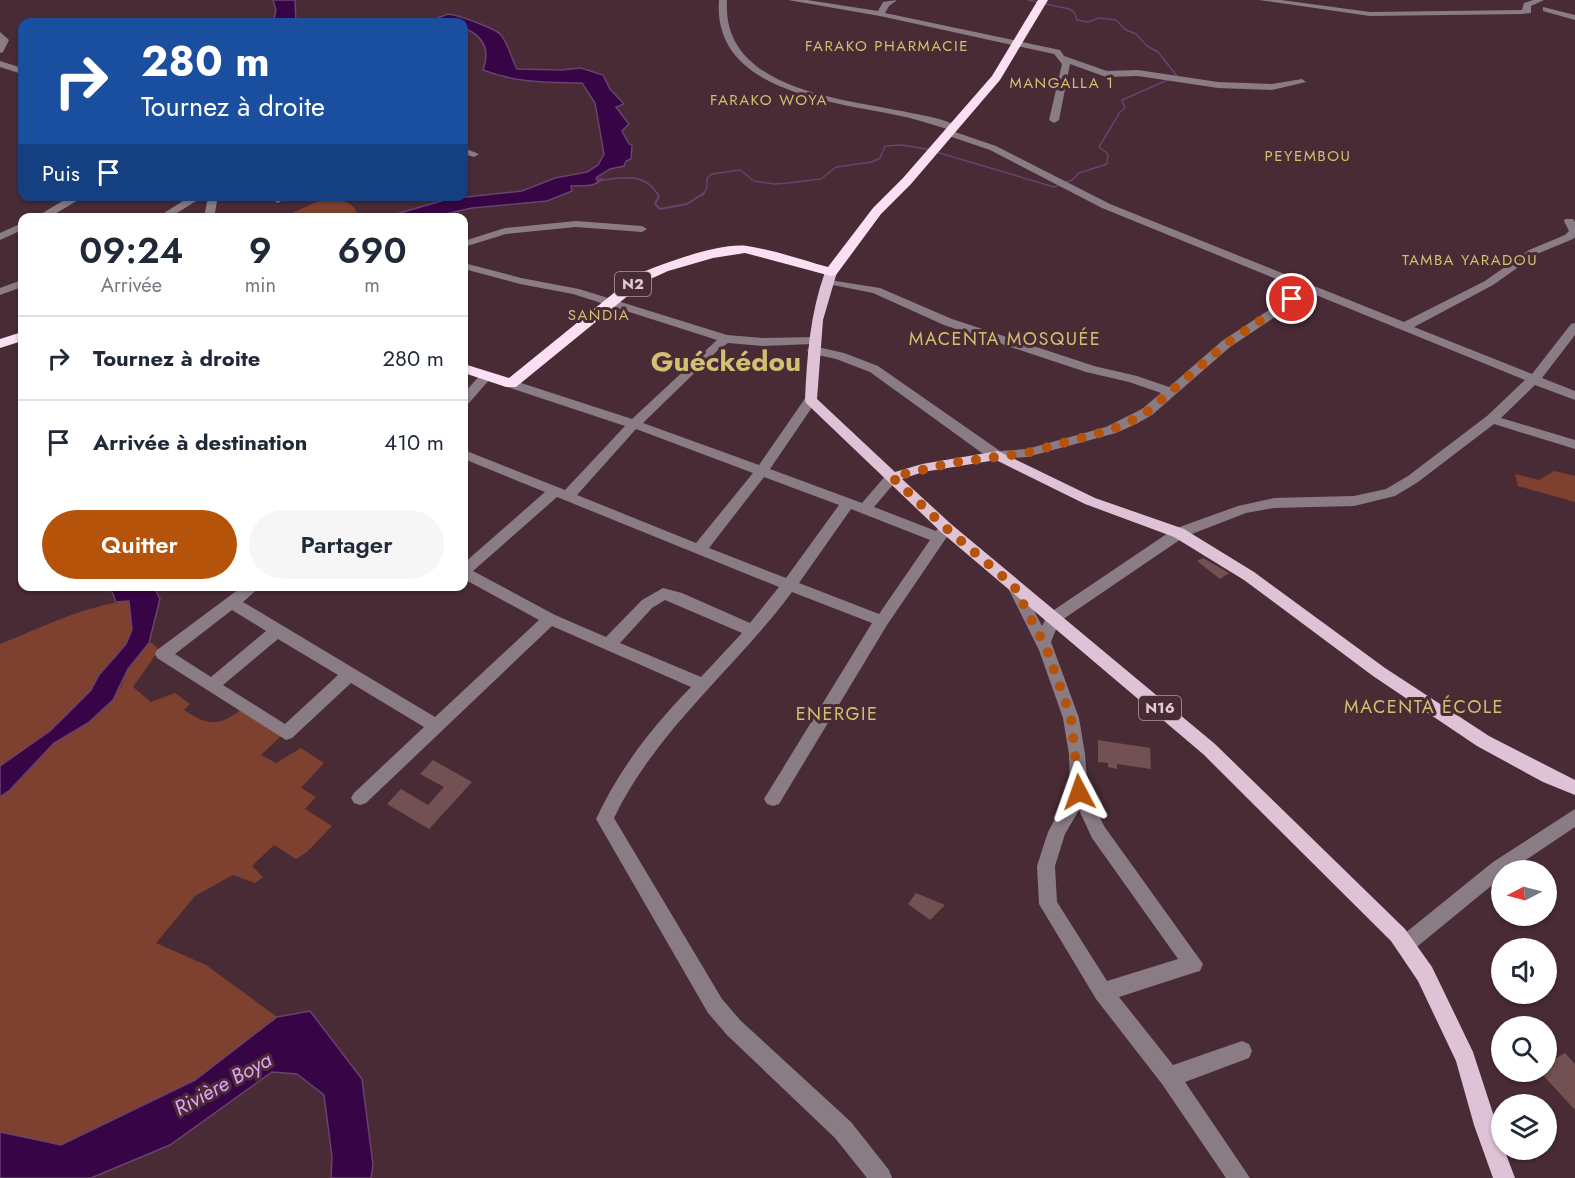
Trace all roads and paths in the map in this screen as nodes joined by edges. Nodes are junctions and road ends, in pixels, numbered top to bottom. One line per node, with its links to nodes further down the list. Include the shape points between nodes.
1 (723, 0): 14 (street)
2 (792, 0): 10 (street)
3 (893, 0): 10 (street)
4 (1263, 0): 9 (street, via 1370,14 1434,9)
5 (1540, 0): 9 (street, via 1527,4 1528,11)
6 (1467, 1): 9 (street)
7 (1042, 3): 15 (highway)
8 (1546, 9): 11 (street)
9 (1474, 12)
10 (880, 14): 15 (street)
11 (1575, 18)
12 (0, 35): 16 (street, via 5,40)
13 (741, 37): 14 (street)
14 (729, 38): 22 (street, via 749,64 782,84 807,94 900,112)
15 (1018, 43): 17 (street, via 1057,51); 22 (highway, via 996,78)
16 (0, 50)
17 (1062, 58): 20 (street, via 1107,74 1138,73 1212,84 1272,87); 21 (street, via 1066,64 1064,81)
18 (0, 64): 19 (street)
19 (18, 70)
20 (1302, 82)
21 (1054, 120)
22 (951, 130): 35 (highway, via 877,212); 37 (street, via 1106,206)
23 (71, 201): 25 (street)
24 (190, 201): 26 (street)
25 (48, 213)
26 (170, 213)
27 (1569, 221): 40 (street, via 1575,232 1569,237 1533,252 1489,283)
28 (0, 223): 29 (street)
29 (18, 227)
30 (18, 229): 32 (street)
31 (642, 229): 33 (street, via 576,224 505,231)
32 (0, 237)
33 (468, 243)
34 (468, 267): 39 (street, via 575,291)
35 (829, 277): 39 (highway, N2, via 758,251 728,250 663,268 641,278); 45 (main road, via 819,306); 51 (street, via 876,290 948,322)
36 (18, 285): 38 (street)
37 (1309, 289): 40 (street); 51 (street, via 1226,344)
38 (0, 292)
39 (610, 303): 43 (street); 49 (highway, N2)
40 (1406, 326): 48 (street)
41 (1575, 327): 48 (street)
42 (18, 337): 44 (highway)
43 (726, 339): 45 (street); 56 (street)
44 (0, 344)
45 (813, 345): 54 (main road); 58 (street, via 874,369)
46 (468, 369): 47 (highway)
47 (486, 376): 49 (highway); 52 (street)
48 (1542, 381): 50 (street); 53 (street); 55 (street)
49 (511, 384): 56 (street)
50 (1575, 387)
51 (1171, 392): 58 (street, via 1147,412 1111,430 1027,453)
52 (468, 396)
53 (1575, 396)
54 (811, 400): 60 (street); 61 (main road, N16)
55 (1492, 419): 57 (street); 66 (street, via 1390,493 1354,501 1274,503 1243,509)
56 (634, 424): 60 (street); 62 (street)
57 (1575, 445)
58 (998, 455): 61 (main road); 66 (main road, via 1090,501)
59 (468, 456): 62 (street)
60 (761, 472): 63 (street); 67 (street)
61 (892, 477): 64 (street); 65 (main road, N16)
62 (562, 493): 67 (street); 68 (street)
63 (848, 503): 64 (street); 70 (street)
64 (864, 509): 65 (street)
65 (943, 533): 71 (main road, N16); 76 (street)
66 (1179, 533): 74 (street); 85 (main road, via 1248,576 1379,672 1483,741)
67 (699, 550): 70 (street)
68 (468, 569)
69 (468, 574): 75 (street)
70 (789, 584): 76 (street); 78 (street)
71 (1014, 586): 74 (main road, N16); 79 (street)
72 (248, 591): 73 (street)
73 (232, 603): 77 (street); 82 (street, via 163,654)
74 (1053, 618): 79 (street); 90 (main road, N16, via 1209,749)
75 (550, 619): 80 (street); 84 (street)
76 (882, 621): 88 (street)
77 (277, 631): 81 (street); 82 (street)
78 (753, 631): 80 (street, via 663,594 646,604); 83 (street)
79 (1043, 642): 86 (street, via 1071,718)
80 (609, 644): 83 (street)
81 (349, 675): 82 (street, via 286,733); 84 (street)
82 (212, 685)
83 (703, 685): 94 (street, via 668,721 616,790 604,819 715,1006 843,1130)
84 (436, 726): 87 (street)
85 (1575, 788)
86 (1079, 792): 91 (street, via 1057,832 1046,866 1048,904); 91 (street, via 1098,832 1193,964)
87 (360, 798)
88 (773, 799)
89 (1575, 817): 90 (street, via 1499,868)
90 (1406, 944): 96 (main road, N16, via 1446,1013 1466,1059)
91 (1103, 992): 93 (street)
92 (1242, 1051): 93 (street)
93 (1169, 1077): 95 (street)
94 (881, 1178)
95 (1239, 1178)
96 (1504, 1178)

